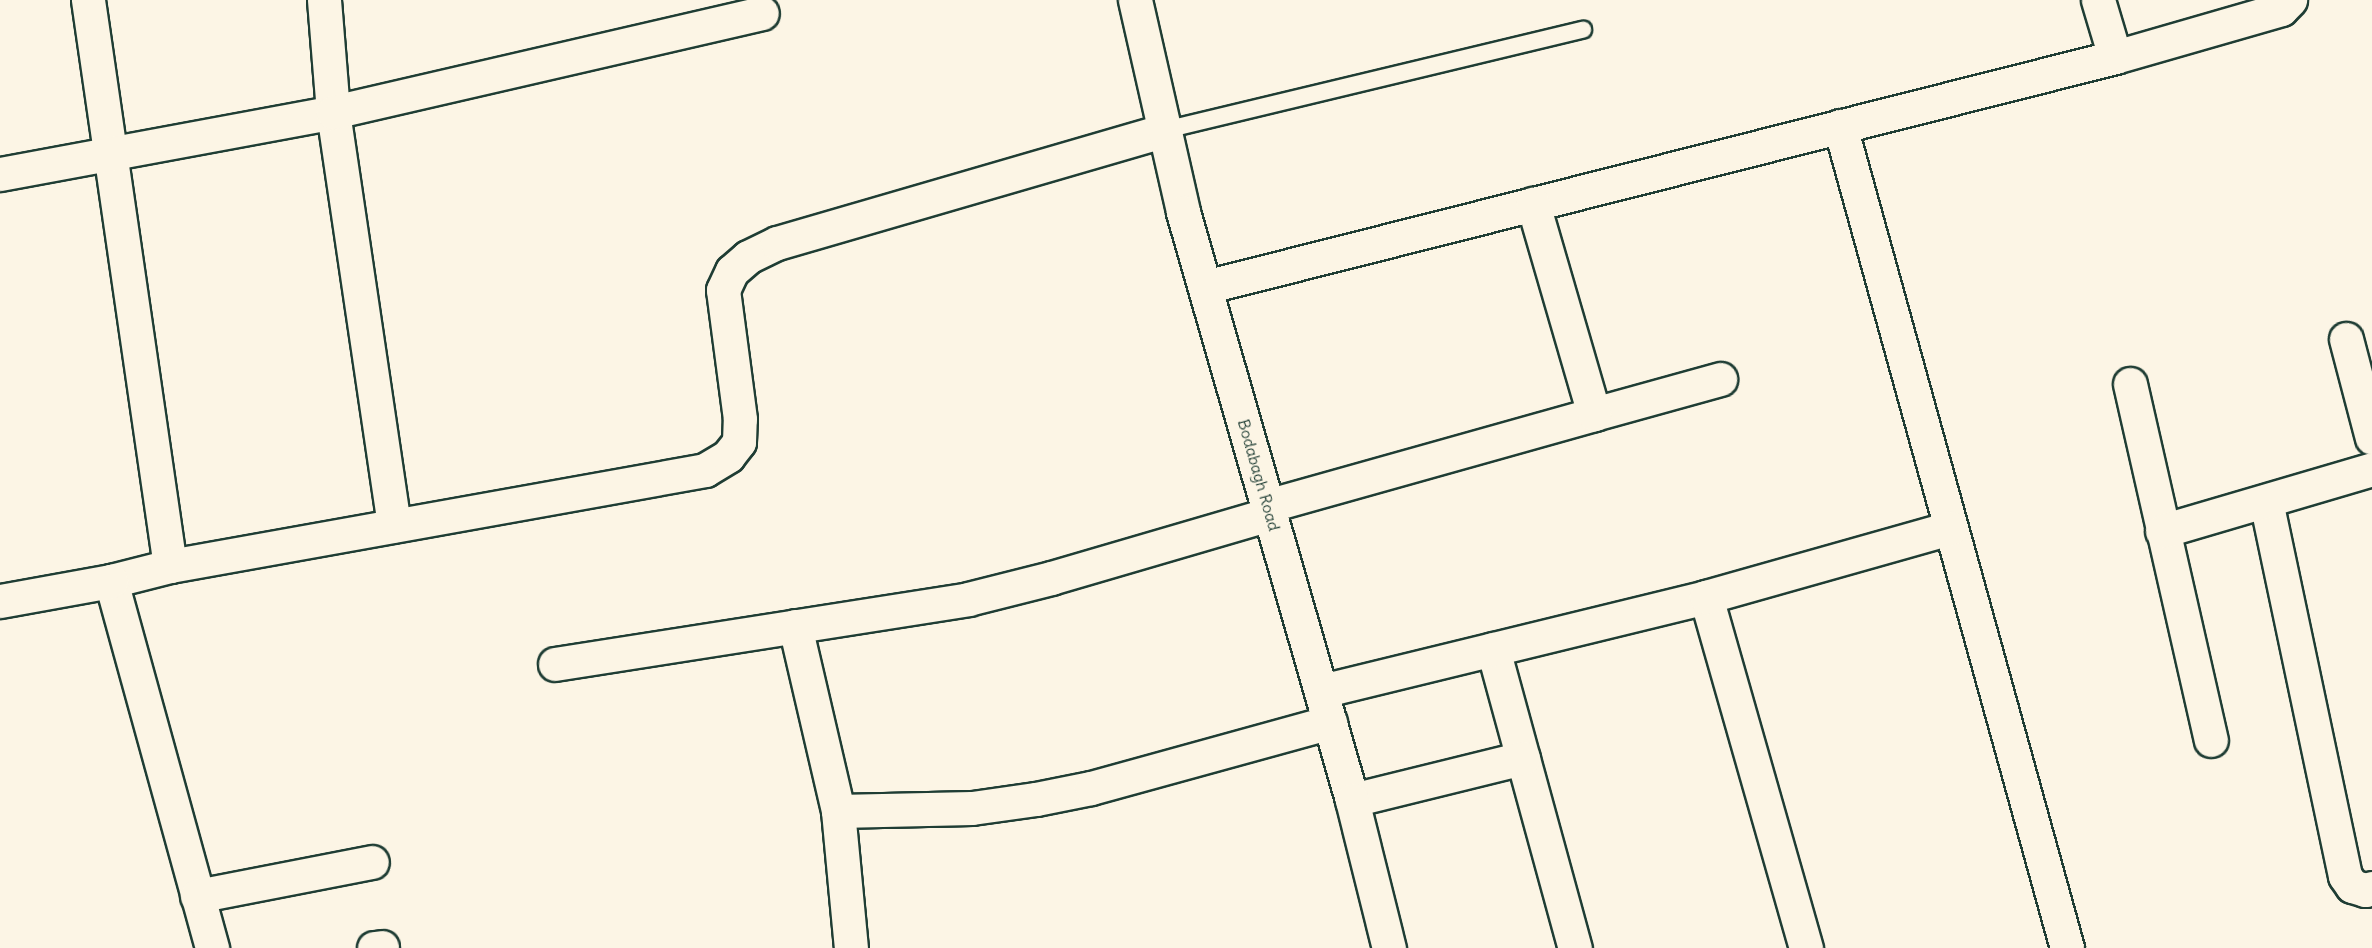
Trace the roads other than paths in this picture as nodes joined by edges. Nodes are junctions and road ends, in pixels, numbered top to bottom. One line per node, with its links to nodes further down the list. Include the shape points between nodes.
1 (88, 0): 12 (street)
2 (324, 0): 9 (street)
3 (1135, 0): 11 (street, Bodabagh Road)
4 (2098, 0): 8 (street)
5 (2290, 0): 8 (street, via 2281,9)
6 (762, 13): 9 (street)
7 (1583, 30): 11 (lane)
8 (2115, 57): 10 (street)
9 (333, 112): 12 (street); 24 (street)
10 (1840, 126): 14 (street); 25 (street)
11 (1165, 130): 15 (street, Bodabagh Road); 24 (street, via 777,243 748,257 732,271 723,290 740,419 739,442 728,456 705,470)
12 (110, 153): 13 (street); 27 (street)
13 (0, 174)
14 (1533, 204): 15 (street); 19 (street)
15 (1205, 286): 23 (street, Bodabagh Road)
16 (2346, 339): 20 (street)
17 (1720, 379): 19 (street)
18 (2130, 384): 26 (street)
19 (1594, 414): 23 (street)
20 (2372, 438)
21 (2372, 469): 22 (street)
22 (2266, 501): 26 (street); 41 (street, via 2345,876 2352,886)
23 (1269, 510): 31 (street, via 1051,579 968,599); 34 (street, Bodabagh Road)
24 (394, 526): 27 (street)
25 (1950, 528): 29 (street); 48 (street)
26 (2162, 531): 36 (street)
27 (170, 566): 28 (street)
28 (111, 581): 30 (street); 42 (street)
29 (1706, 597): 32 (street); 47 (street)
30 (0, 601)
31 (795, 626): 33 (street); 39 (street)
32 (1493, 649): 34 (street); 37 (street)
33 (555, 664)
34 (1321, 691): 35 (street, Bodabagh Road)
35 (1330, 722): 38 (street, Bodabagh Road); 39 (street, via 1090,788 1036,799 972,808)
36 (2211, 740)
37 (1523, 758): 38 (street); 46 (street)
38 (1352, 800): 45 (street, Bodabagh Road)
39 (838, 811): 44 (street)
40 (372, 862): 42 (street)
41 (2372, 888)
42 (197, 896): 43 (street)
43 (212, 948)
44 (850, 948)
45 (1389, 948)
46 (1575, 948)
47 (1806, 948)
48 (2067, 948)

